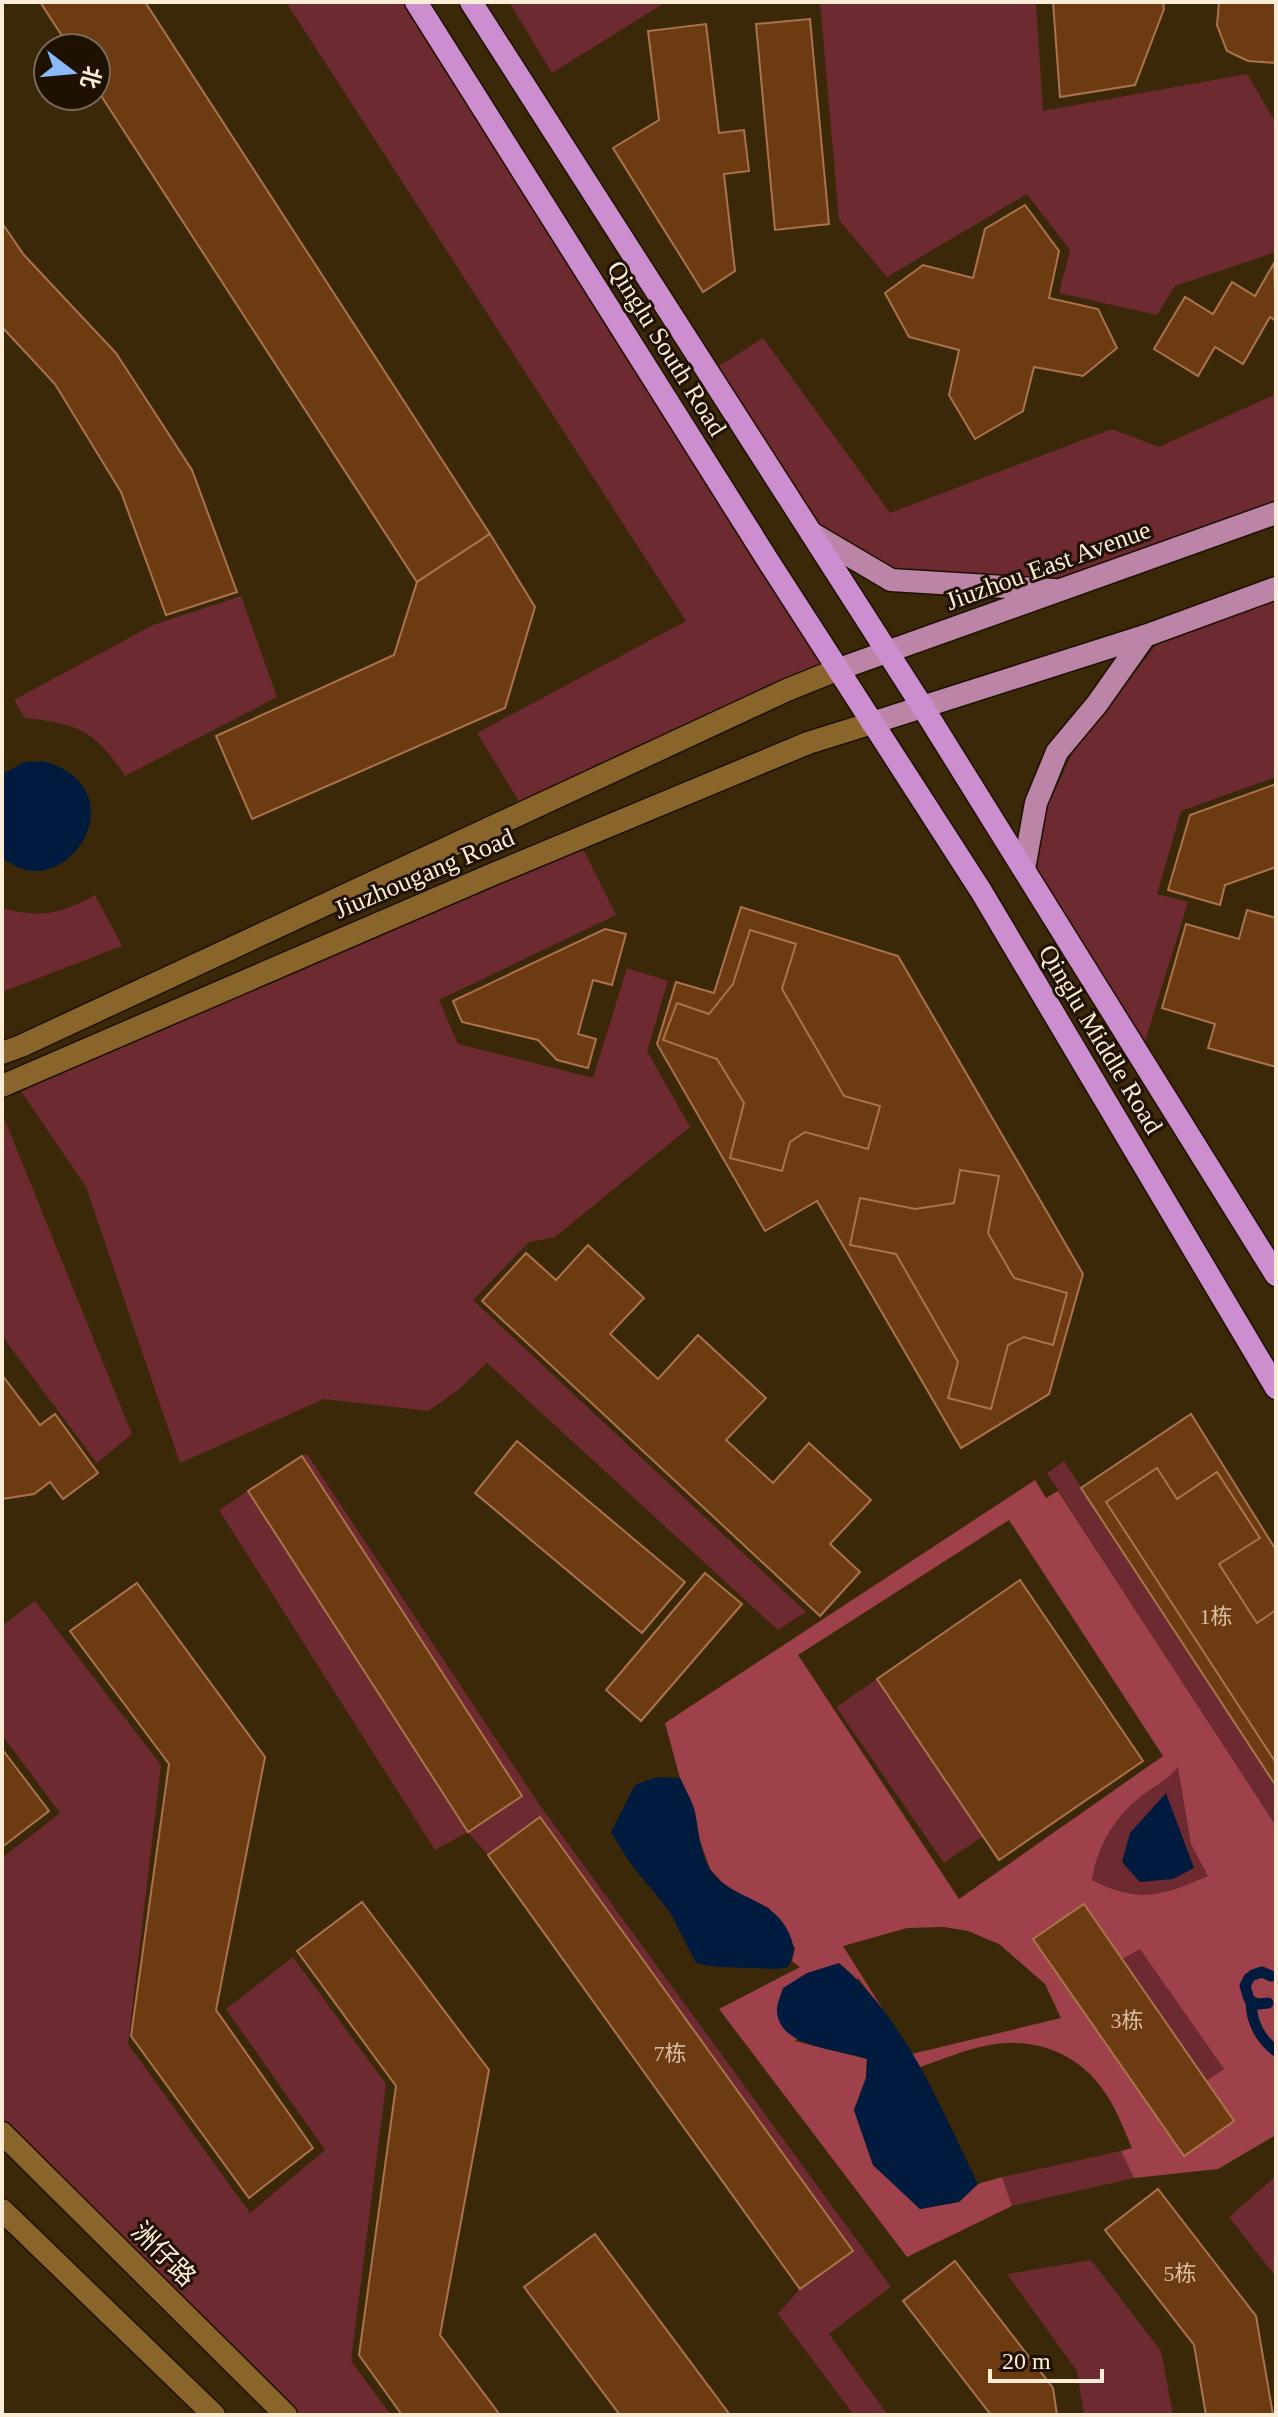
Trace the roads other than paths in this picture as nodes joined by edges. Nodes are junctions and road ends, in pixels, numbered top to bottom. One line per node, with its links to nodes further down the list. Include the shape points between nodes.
1 (416, 2): 9 (highway, Qinglu South Road)
2 (471, 2): 4 (highway, Qinglu South Road)
3 (1276, 513): 6 (main road, Jiuzhou East Avenue)
4 (813, 534): 6 (main road, via 891,580); 8 (highway, Qinglu South Road)
5 (1276, 588): 7 (main road)
6 (1063, 590): 8 (main road, Jiuzhou East Avenue)
7 (1145, 636): 10 (main road); 12 (main road, via 1057,752 1036,803)
8 (887, 652): 9 (main road, Jiuzhou East Avenue); 10 (highway, Qinglu South Road)
9 (839, 669): 11 (highway, Qinglu South Road); 13 (street, Jiuzhougang Road)
10 (922, 706): 11 (main road); 12 (highway, Qinglu Middle Road)
11 (872, 723): 14 (street, Jiuzhougang Road, via 808,743 491,875); 16 (highway, Qinglu Middle Road, via 981,891)
12 (1024, 869): 15 (highway, Qinglu Middle Road)
13 (2, 1053)
14 (2, 1086)
15 (1276, 1275)
16 (1276, 1388)
17 (2, 2133): 20 (street, 洲仔路)
18 (2, 2210): 19 (street)
19 (214, 2415)
20 (286, 2415)

